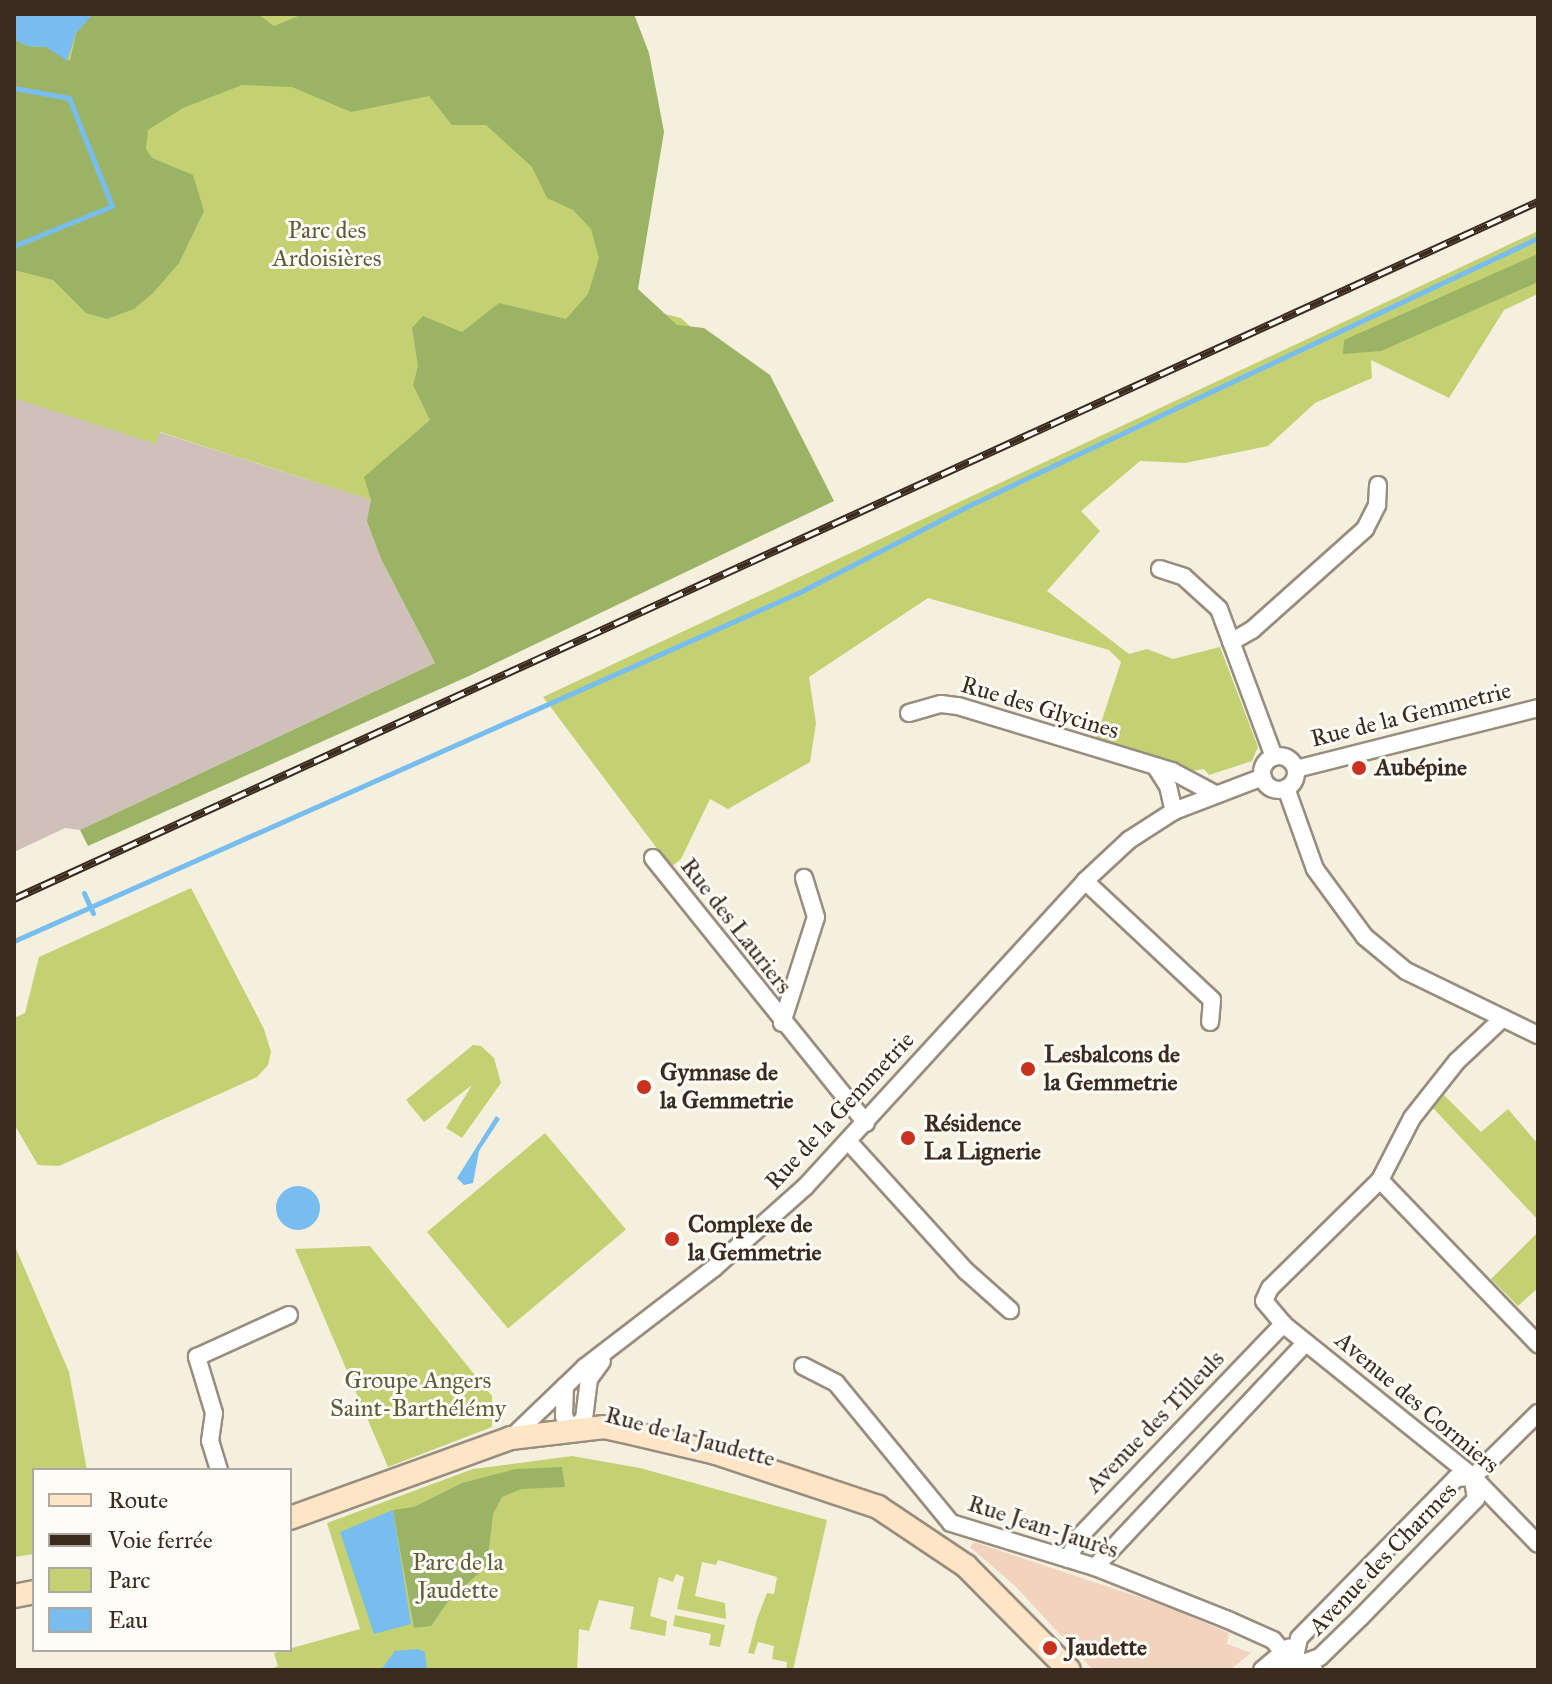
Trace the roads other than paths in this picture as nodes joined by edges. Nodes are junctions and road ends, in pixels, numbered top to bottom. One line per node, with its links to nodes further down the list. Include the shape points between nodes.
1 (1378, 485): 3 (street, via 1377,505 1365,529 1252,630)
2 (1160, 569): 3 (street, via 1184,577 1219,609)
3 (1231, 642): 6 (street)
4 (1538, 708): 8 (street, Rue de la Gemmetrie)
5 (909, 713): 7 (street, Rue des Glycines, via 941,704 958,706)
6 (1274, 757): 8 (street, via 1290,759); 9 (street, via 1266,763)
7 (1157, 769): 11 (street, Rue des Glycines, via 1172,771); 12 (street)
8 (1296, 769): 10 (street)
9 (1263, 777): 10 (street, via 1275,789); 11 (street, Rue de la Gemmetrie)
10 (1286, 788): 16 (street, via 1315,869 1365,937 1406,971)
11 (1215, 794): 12 (street, Rue de la Gemmetrie)
12 (1174, 811): 15 (street, Rue de la Gemmetrie, via 1129,840)
13 (653, 858): 18 (street, Rue des Lauriers)
14 (804, 878): 18 (street, Rue des Lauriers, via 816,917)
15 (1085, 881): 17 (street, via 1212,1000); 20 (street, Rue de la Gemmetrie)
16 (1503, 1018): 19 (street); 22 (street, via 1457,1061 1405,1127)
17 (1210, 1022)
18 (782, 1023): 20 (street, Rue des Lauriers)
19 (1538, 1035)
20 (866, 1123): 21 (street, Rue de la Gemmetrie)
21 (848, 1141): 23 (street, via 966,1271); 28 (street, Rue de la Gemmetrie, via 729,1256)
22 (1380, 1180): 25 (street, Avenue des Cormiers, via 1270,1288 1264,1301); 27 (street)
23 (1010, 1310)
24 (289, 1315): 36 (street, via 197,1357 214,1413 210,1441)
25 (1283, 1324): 26 (street, Avenue des Cormiers); 40 (street, Avenue des Tilleuls, via 1080,1536)
26 (1306, 1342): 37 (street, Avenue des Cormiers); 42 (street)
27 (1538, 1344)
28 (608, 1352): 30 (street, Rue de la Gemmetrie); 31 (street, Rue de la Gemmetrie, via 589,1379)
29 (803, 1366): 40 (street, Rue Jean-Jaurès, via 836,1383 951,1523)
30 (565, 1386): 34 (street, via 564,1416); 35 (street, Rue de la Gemmetrie)
31 (588, 1407): 33 (street); 34 (street, Rue de la Gemmetrie)
32 (1538, 1413): 37 (street)
33 (604, 1427): 34 (street, Rue de la Jaudette); 41 (street, Rue de la Jaudette, via 716,1453 849,1495 910,1524)
34 (571, 1430): 35 (street); 41 (street, Rue de la Jaudette, via 836,1505)
35 (511, 1438): 38 (street)
36 (218, 1468)
37 (1473, 1477): 39 (street, Avenue des Cormiers); 43 (street, Avenue des Charmes, via 1456,1478 1299,1638); 43 (street, Avenue des Charmes, via 1476,1499 1320,1657)
38 (292, 1517)
39 (1538, 1544)
40 (1068, 1559): 42 (street, Rue Jean-Jaurès)
41 (966, 1566): 44 (street, Rue de la Jaudette)
42 (1095, 1567): 43 (street, Rue Jean-Jaurès, via 1265,1636)
43 (1299, 1660): 45 (street); 46 (street, Avenue des Charmes)
44 (1069, 1670)
45 (1262, 1670)
46 (1284, 1670)

